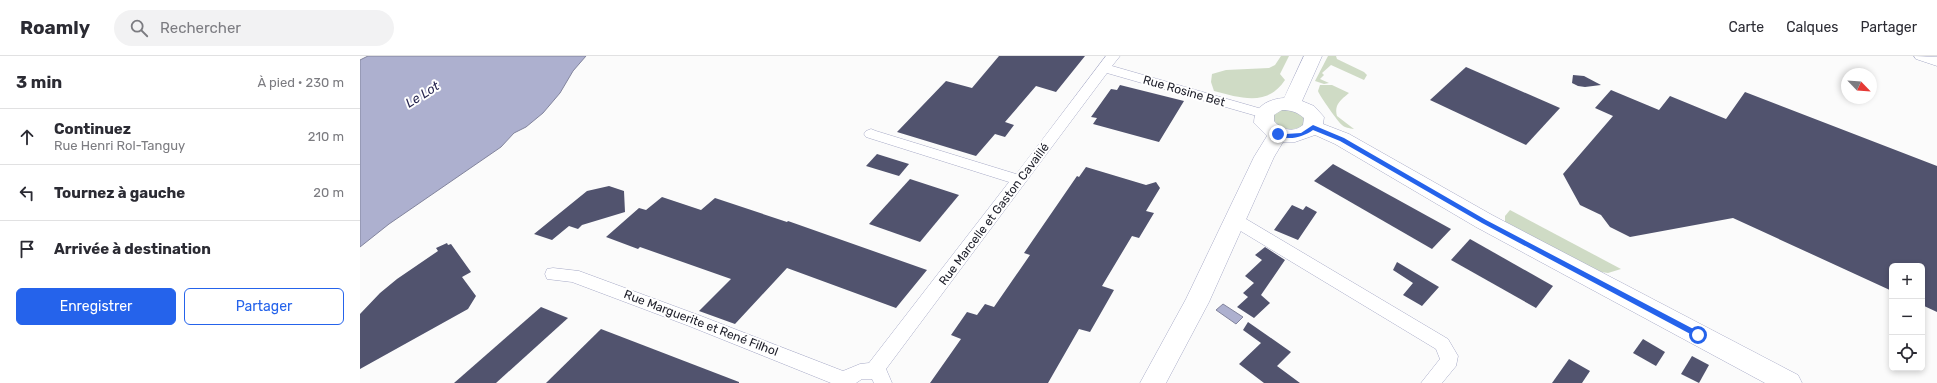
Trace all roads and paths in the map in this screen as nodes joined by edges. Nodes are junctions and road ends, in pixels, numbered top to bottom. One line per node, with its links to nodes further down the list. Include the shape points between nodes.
1 (1313, 56): 5 (main road)
2 (1921, 56): 4 (street)
3 (1108, 62): 6 (street, Rue Rosine Bet); 10 (street, Rue Marcelle et Gaston Cavaillé)
4 (1937, 62)
5 (1291, 104): 6 (main road, via 1274,105); 7 (main road, via 1311,112 1315,122)
6 (1264, 114): 9 (main road, via 1264,122)
7 (1313, 127): 9 (main road, via 1302,134); 17 (main road, via 1342,139 1484,221)
8 (871, 134): 10 (street)
9 (1278, 134): 11 (main road, via 1264,157)
10 (1019, 180): 13 (street, Rue Marcelle et Gaston Cavaillé)
11 (1235, 220): 15 (main road, via 1197,302); 16 (street, via 1442,344 1449,361)
12 (553, 274): 14 (street, Rue Marguerite et René Filhol, via 580,278)
13 (879, 377): 14 (street, via 862,370)
14 (846, 382)
15 (1153, 383)
16 (1430, 383)
17 (1789, 383)

